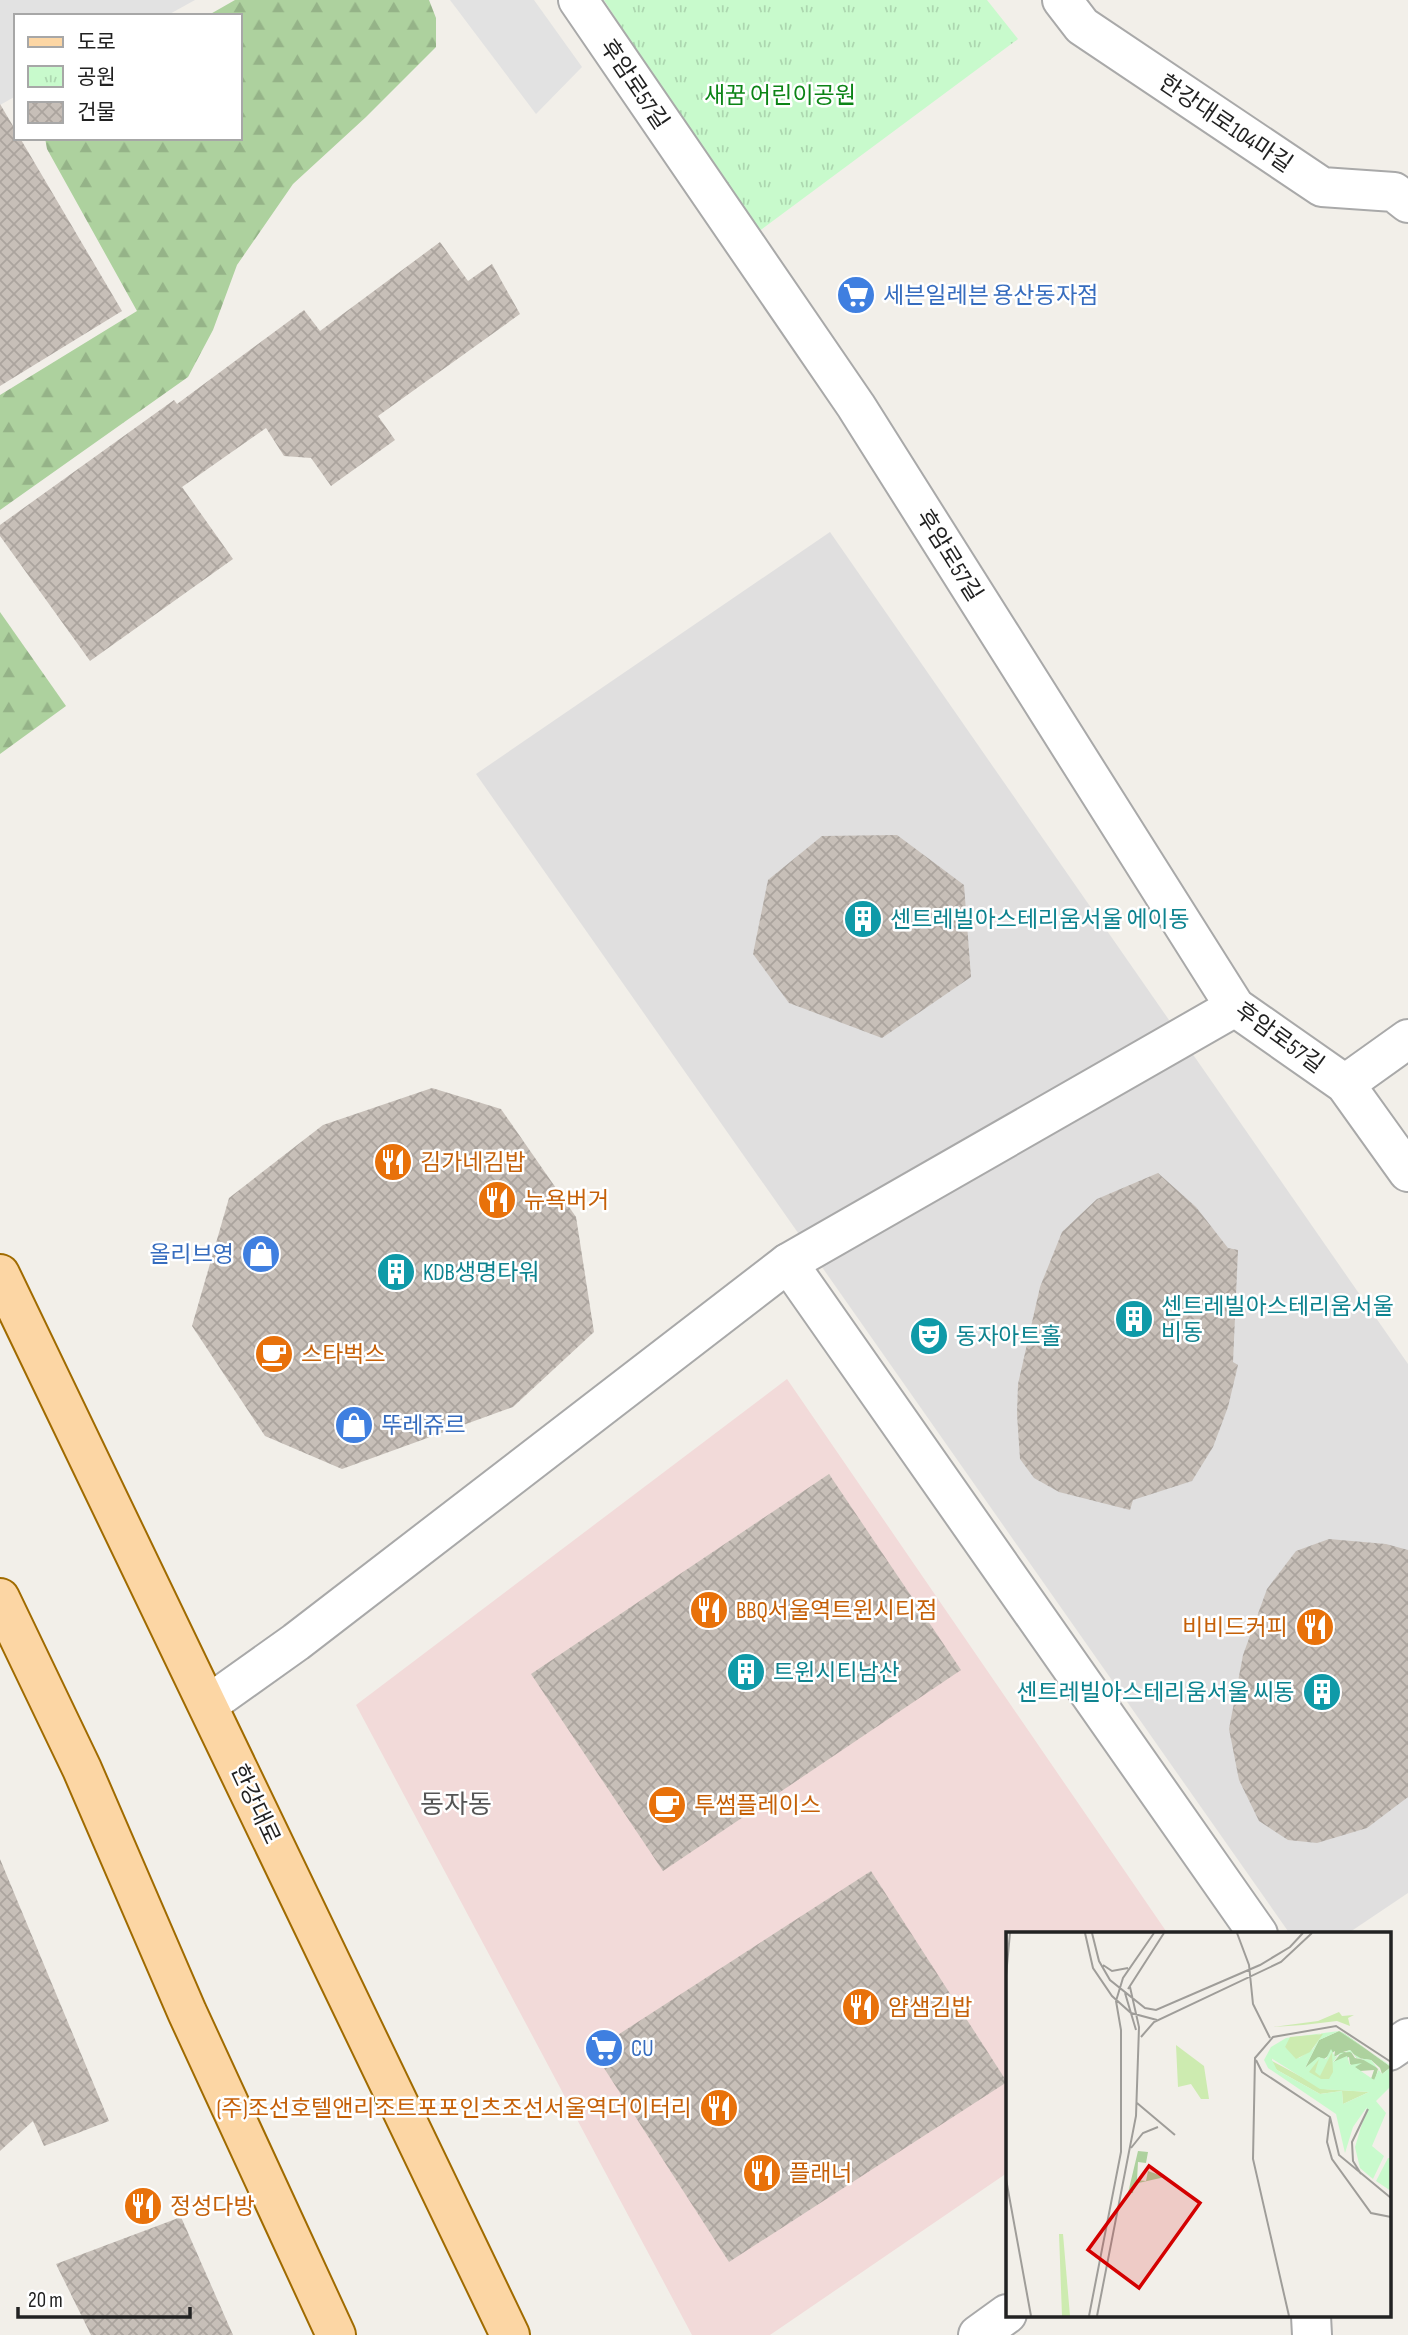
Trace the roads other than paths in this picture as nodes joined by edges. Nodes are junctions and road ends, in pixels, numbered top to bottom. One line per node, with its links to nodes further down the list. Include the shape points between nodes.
1 (578, 0): 4 (street, 후암로57길, via 856,406)
2 (1062, 0): 3 (street, 한강대로104마길, via 1082,26 1322,187)
3 (1403, 197)
4 (1235, 1007): 6 (street, 후암로57길); 8 (street)
5 (1408, 1039): 6 (street, 후암로57길)
6 (1345, 1084): 7 (street, 후암로57길)
7 (1408, 1172)
8 (788, 1263): 11 (street); 12 (street)
9 (0, 1274): 11 (main road, 한강대로)
10 (0, 1598): 16 (main road, via 82,1769 187,2012)
11 (209, 1704): 17 (main road, 한강대로)
12 (1257, 1932)
13 (1408, 2038): 14 (street)
14 (1390, 2050)
15 (1006, 2315): 18 (street)
16 (336, 2335)
17 (510, 2335)
18 (978, 2335)

